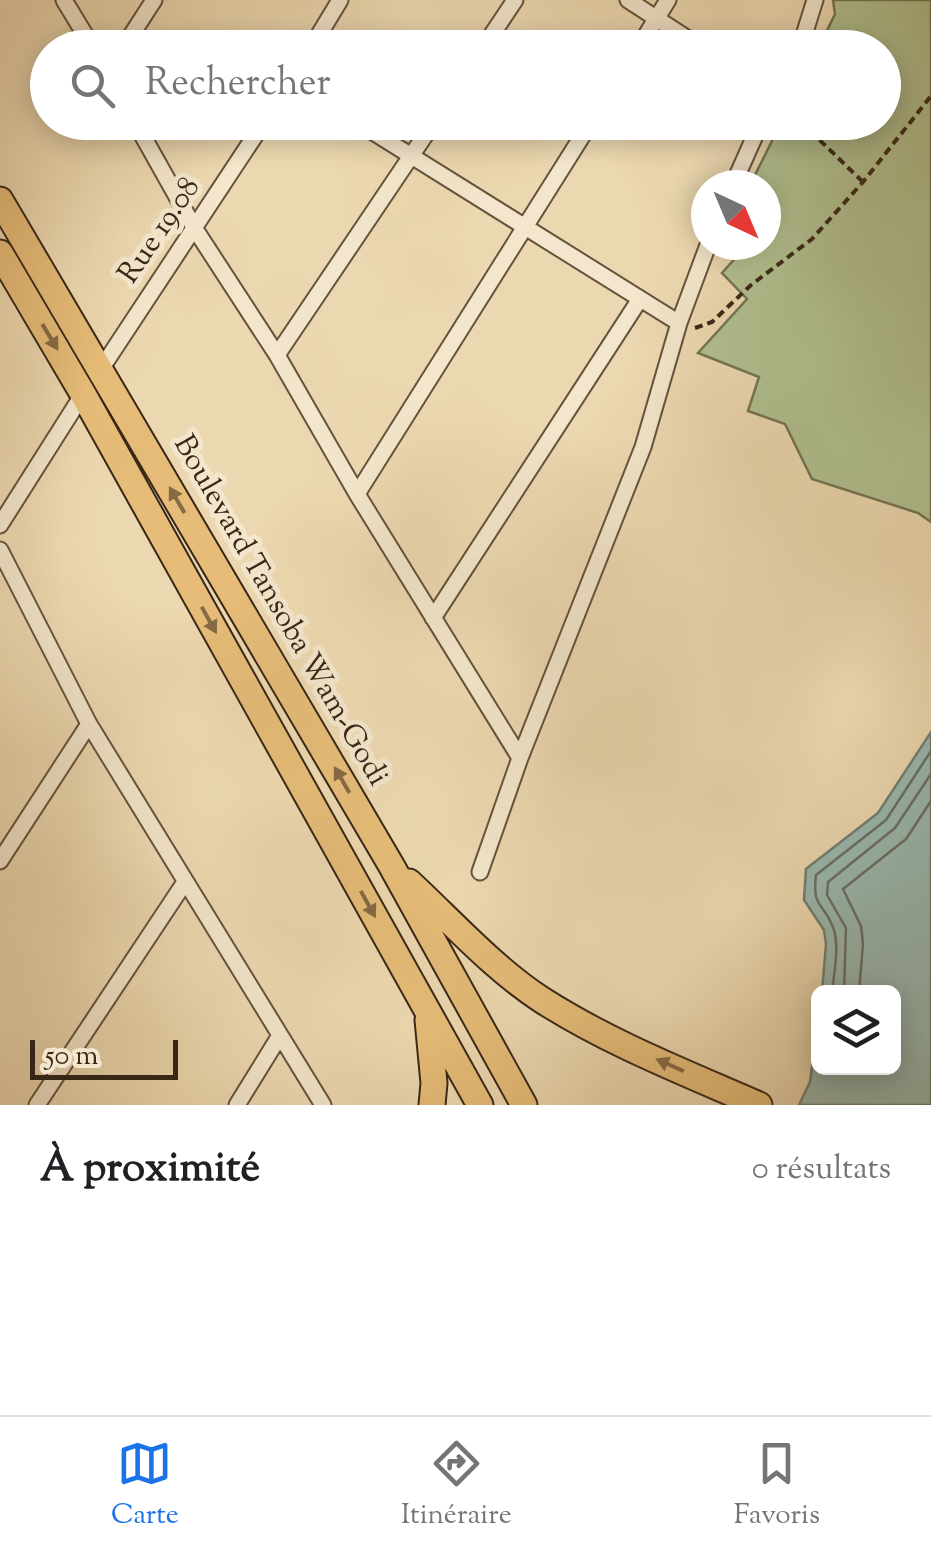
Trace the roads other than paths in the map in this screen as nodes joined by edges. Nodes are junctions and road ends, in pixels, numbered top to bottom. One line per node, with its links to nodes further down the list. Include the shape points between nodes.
1 (64, 0): 9 (street)
2 (154, 0): 10 (street)
3 (340, 0): 11 (street)
4 (515, 0): 12 (street)
5 (628, 0): 8 (street)
6 (668, 0): 8 (street)
7 (815, 0): 15 (street)
8 (657, 17): 13 (street); 14 (street)
9 (82, 30)
10 (135, 30)
11 (322, 30)
12 (496, 30)
13 (649, 30)
14 (676, 30)
15 (806, 30)
16 (146, 140): 26 (street)
17 (252, 140): 26 (street, Rue 19.08)
18 (384, 140): 22 (street)
19 (422, 140): 22 (street)
20 (580, 140): 25 (street)
21 (753, 140): 23 (street)
22 (411, 157): 25 (street); 31 (street)
23 (740, 170)
24 (0, 200): 32 (main road, Boulevard Tansoba Wam-Godi)
25 (525, 228): 29 (street); 34 (street)
26 (195, 230): 31 (street); 32 (street, Rue 19.08)
27 (0, 253): 33 (main road, one-way to 33)
28 (702, 260): 30 (street)
29 (640, 299): 30 (street); 37 (street)
30 (679, 323): 39 (street, via 644,448)
31 (277, 355): 34 (street)
32 (100, 369): 41 (main road, Boulevard Tansoba Wam-Godi, one-way to 32)
33 (83, 394): 35 (street); 44 (main road, one-way to 44)
34 (357, 494): 37 (street)
35 (0, 525)
36 (0, 550): 38 (street)
37 (433, 618): 39 (street)
38 (89, 724): 40 (street); 43 (street)
39 (520, 758): 42 (street)
40 (0, 861)
41 (391, 864): 46 (main road, one-way to 41, via 542,1000); 52 (main road, Boulevard Tansoba Wam-Godi)
42 (480, 872)
43 (185, 882): 45 (street); 48 (street)
44 (427, 1010): 47 (main road); 51 (main road)
45 (279, 1037): 49 (street); 50 (street)
46 (714, 1085): 53 (main road); 54 (main road)
47 (478, 1101)
48 (37, 1105)
49 (237, 1105)
50 (323, 1105)
51 (432, 1105)
52 (524, 1105)
53 (743, 1105)
54 (758, 1105)

